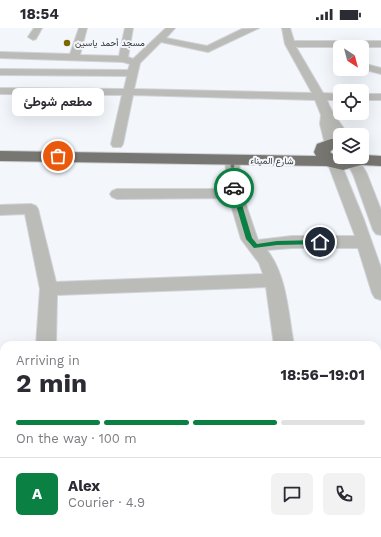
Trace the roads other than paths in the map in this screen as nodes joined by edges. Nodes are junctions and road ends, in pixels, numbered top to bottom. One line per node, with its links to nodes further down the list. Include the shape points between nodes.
1 (38, 28): 7 (street)
2 (83, 28): 14 (street)
3 (129, 28): 15 (street)
4 (171, 28): 8 (street)
5 (255, 28): 8 (street, via 208,49)
6 (286, 28): 9 (street)
7 (33, 37)
8 (160, 39): 16 (street)
9 (290, 44): 12 (street); 22 (street)
10 (369, 44): 11 (street)
11 (381, 44)
12 (333, 45)
13 (0, 55): 14 (street)
14 (74, 57): 15 (street)
15 (123, 59): 16 (street)
16 (134, 67): 19 (street); 21 (street)
17 (369, 68): 18 (street)
18 (381, 71)
19 (0, 72)
20 (0, 91): 21 (street)
21 (128, 92): 22 (street); 26 (street)
22 (320, 97): 23 (street); 27 (street, via 327,115 326,124)
23 (333, 97)
24 (369, 97): 25 (street)
25 (381, 97)
26 (117, 144): 27 (highway, شارع الميناء); 29 (highway, شارع الميناء)
27 (333, 149): 32 (highway, شارع الميناء)
28 (381, 150): 30 (highway)
29 (0, 153): 32 (highway, شارع الميناء)
30 (369, 154)
31 (369, 159): 33 (highway)
32 (232, 160): 36 (street)
33 (381, 161)
34 (338, 164): 40 (street)
35 (359, 164): 39 (street, via 360,174)
36 (234, 193): 37 (street); 41 (street, via 249,239)
37 (117, 194)
38 (0, 210): 43 (street, via 31,210)
39 (381, 230)
40 (364, 242): 41 (street, via 292,242); 44 (street)
41 (256, 246): 42 (street)
42 (274, 280): 43 (street); 46 (street)
43 (49, 289): 45 (street)
44 (381, 292)
45 (46, 341)
46 (283, 341)

